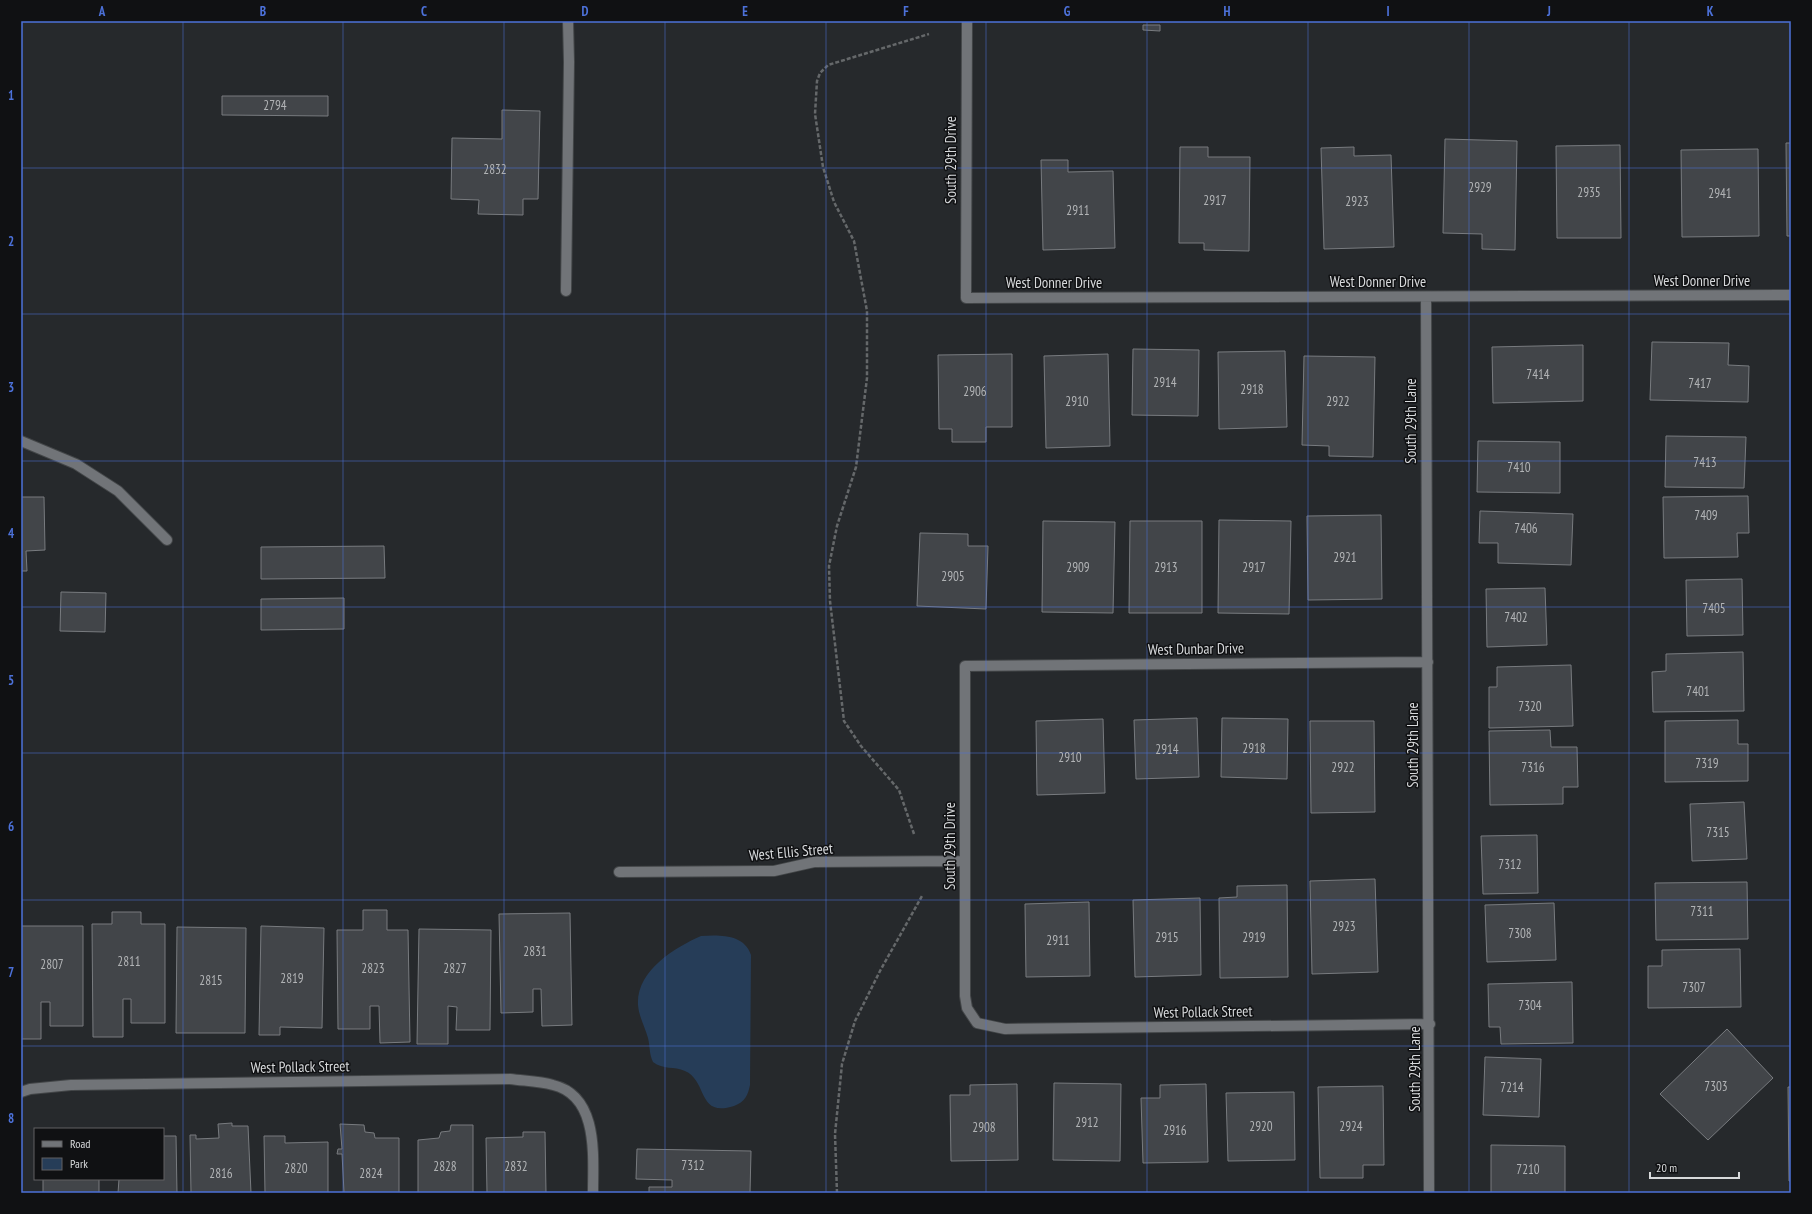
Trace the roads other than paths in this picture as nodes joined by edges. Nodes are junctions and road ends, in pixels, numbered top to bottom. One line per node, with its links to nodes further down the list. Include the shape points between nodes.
1 (568, 21): 3 (street)
2 (967, 21): 6 (street, South 29th Drive)
3 (566, 291)
4 (1791, 295): 5 (street, West Donner Drive)
5 (1426, 297): 6 (street, West Donner Drive); 9 (street, South 29th Lane)
6 (966, 298)
7 (21, 441): 8 (street, via 76,464 118,491)
8 (167, 540)
9 (1428, 662): 10 (street, West Dunbar Drive); 14 (street, South 29th Lane)
10 (965, 666): 11 (street, South 29th Drive)
11 (965, 860): 12 (street, West Ellis Street, via 814,862 774,871); 13 (street, South 29th Drive, via 965,996 968,1008)
12 (619, 872)
13 (977, 1023): 14 (street, West Pollack Street, via 1005,1029)
14 (1430, 1024): 17 (street, South 29th Lane)
15 (21, 1092): 16 (street, West Pollack Street, via 71,1085 510,1079 554,1085 576,1096 590,1124 594,1153)
16 (593, 1193)
17 (1429, 1193)

